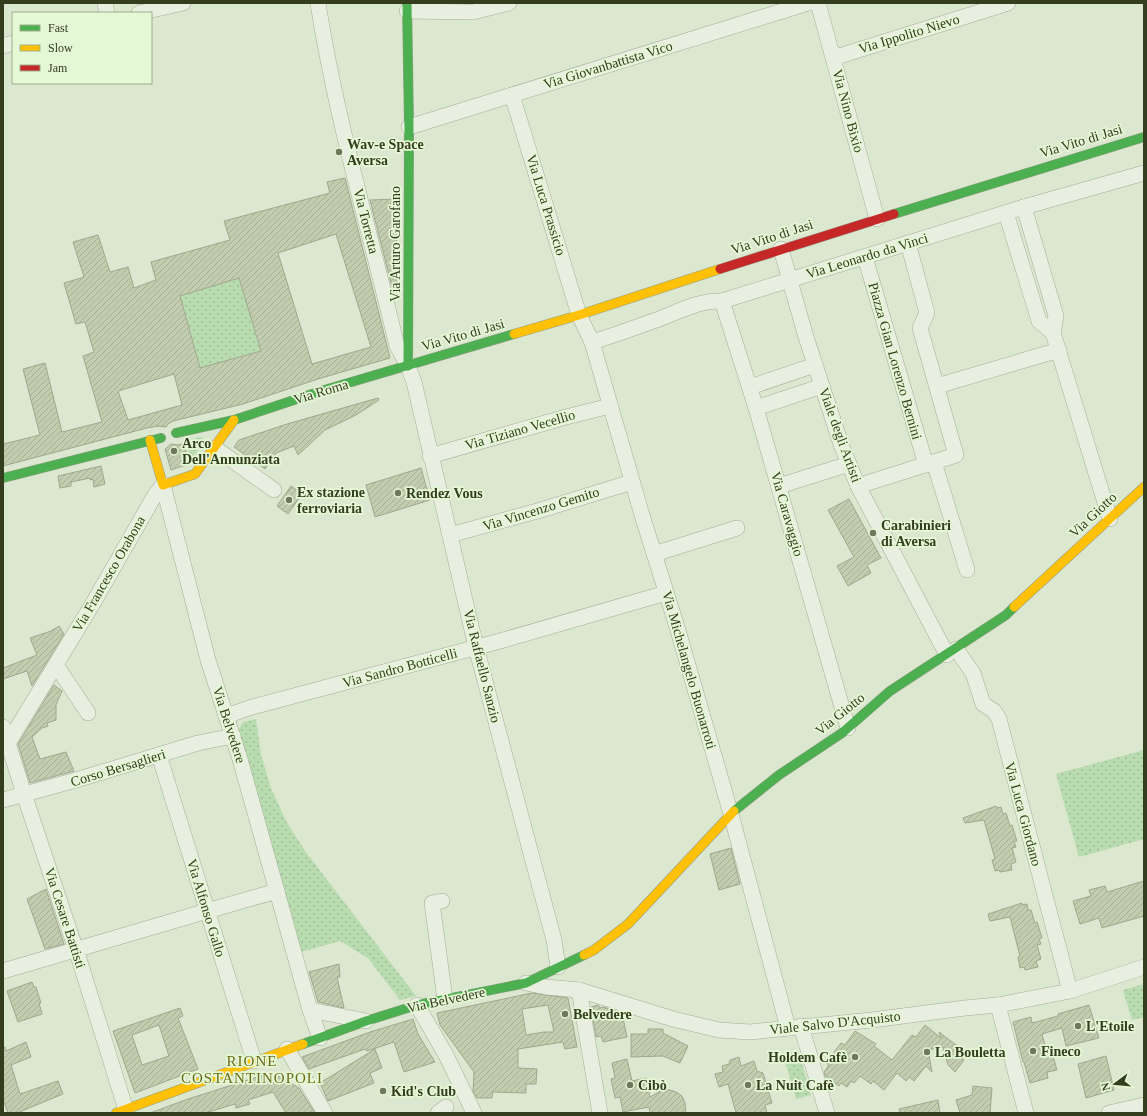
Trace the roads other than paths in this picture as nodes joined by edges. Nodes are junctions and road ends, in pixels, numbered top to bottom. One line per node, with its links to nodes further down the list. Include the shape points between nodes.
1 (183, 3): 8 (street)
2 (318, 3): 22 (street, Via Torretta, via 327,58)
3 (509, 3): 7 (street, via 473,12)
4 (808, 3): 10 (street, Via Giovanbattista Vico)
5 (818, 3): 9 (street, Via Nino Bixio)
6 (1008, 3): 9 (street, Via Ippolito Nievo)
7 (407, 7): 11 (street, Via Arturo Garofano)
8 (143, 12)
9 (833, 58): 16 (street, Via Nino Bixio)
10 (512, 95): 11 (street, Via Giovanbattista Vico); 24 (street, Via Luca Prassicio)
11 (409, 127): 23 (street, Via Arturo Garofano)
12 (1144, 137): 16 (street, Via Vito di Jasi)
13 (1144, 173): 14 (street, Via Leonardo da Vinci)
14 (1024, 207): 15 (street, Via Leonardo da Vinci); 25 (street, via 1056,316)
15 (1006, 213): 17 (street, Via Leonardo da Vinci); 25 (street, via 1038,321)
16 (877, 219): 18 (street, Via Vito di Jasi)
17 (908, 243): 19 (street, Via Leonardo da Vinci); 31 (street, via 927,312 920,328)
18 (780, 249): 20 (street, Viale degli Artisti); 24 (street, Via Vito di Jasi)
19 (865, 256): 20 (street, Via Leonardo da Vinci); 41 (street, Piazza Gian Lorenzo Bernini)
20 (789, 280): 21 (street, Via Leonardo da Vinci); 28 (street, Viale degli Artisti)
21 (722, 301): 26 (street, Via Leonardo da Vinci, via 694,305); 32 (street, Via Caravaggio)
22 (389, 310): 23 (street); 29 (street, Via Torretta, via 397,346)
23 (408, 310): 29 (street, Via Arturo Garofano)
24 (579, 315): 26 (street, Via Michelangelo Buonarroti); 29 (street, Via Vito di Jasi)
25 (1054, 333): 27 (street)
26 (592, 342): 33 (street, Via Michelangelo Buonarroti)
27 (1059, 350): 31 (street); 50 (street)
28 (815, 365): 30 (street, Viale degli Artisti); 32 (street)
29 (408, 366): 35 (street, Via Roma); 40 (street, Via Raffaello Sanzio, via 414,382)
30 (822, 386): 34 (street); 42 (street, Viale degli Artisti)
31 (937, 386): 41 (street, via 956,455)
32 (750, 388): 34 (street, Via Caravaggio)
33 (610, 406): 40 (street, Via Tiziano Vecellio); 44 (street, Via Michelangelo Buonarroti)
34 (756, 408): 46 (street, Via Caravaggio)
35 (234, 420): 36 (street, Via Roma); 39 (street)
36 (176, 433)
37 (161, 438): 38 (street)
38 (150, 440): 43 (street); 45 (street, Via Belvedere)
39 (215, 448): 45 (street, via 195,474); 49 (street)
40 (430, 456): 52 (street, Via Raffaello Sanzio)
41 (930, 463): 47 (street); 54 (street, Piazza Gian Lorenzo Bernini)
42 (849, 464): 46 (street); 47 (street, Viale degli Artisti)
43 (3, 478)
44 (632, 482): 52 (street, Via Vincenzo Gemito); 53 (street, Via Michelangelo Buonarroti)
45 (163, 485): 58 (street, Via Francesco Orabona); 60 (street, Via Belvedere, via 208,660)
46 (779, 486): 62 (street, Via Caravaggio)
47 (858, 486): 57 (street, Viale degli Artisti)
48 (1144, 487): 50 (street, Via Giotto)
49 (274, 490)
50 (1110, 518): 57 (street, Via Giotto, via 1006,616)
51 (737, 528): 53 (street)
52 (450, 535): 56 (street, Via Raffaello Sanzio)
53 (654, 554): 55 (street, Via Michelangelo Buonarroti)
54 (967, 570)
55 (666, 593): 56 (street, Via Sandro Botticelli); 68 (street, Via Michelangelo Buonarroti)
56 (476, 647): 60 (street, Via Sandro Botticelli); 73 (street, Via Raffaello Sanzio, via 554,940)
57 (952, 652): 62 (street, Via Giotto, via 890,691); 78 (street, Via Luca Giordano, via 973,673 983,704 994,711 999,719)
58 (56, 665): 59 (street); 64 (street, Via Francesco Orabona)
59 (88, 713)
60 (226, 716): 63 (street, Via Belvedere)
61 (3, 727): 64 (street, Via Cesare Battisti)
62 (848, 728): 68 (street, Via Giotto, via 779,775)
63 (233, 736): 65 (street, Corso Bersaglieri); 69 (street, Via Belvedere)
64 (6, 747): 66 (street, Via Cesare Battisti)
65 (159, 755): 66 (street, Corso Bersaglieri); 71 (street, Via Alfonso Gallo)
66 (24, 794): 67 (street, Corso Bersaglieri); 72 (street, Via Cesare Battisti)
67 (3, 800)
68 (731, 814): 73 (street, Via Giotto, via 628,924 594,950); 84 (street, Via Michelangelo Buonarroti)
69 (277, 891): 71 (street); 82 (street, Via Belvedere)
70 (442, 901): 79 (street, via 432,903)
71 (207, 911): 72 (street); 87 (street, Via Alfonso Gallo)
72 (76, 949): 75 (street); 89 (street, Via Cesare Battisti)
73 (558, 967): 76 (street, Via Belvedere)
74 (1144, 967): 78 (street, Viale Salvo D'Acquisto)
75 (3, 971)
76 (526, 983): 77 (street, Viale Salvo D'Acquisto, via 546,988); 79 (street, Via Belvedere)
77 (578, 990): 84 (street, Viale Salvo D'Acquisto, via 719,1030 750,1032); 92 (street)
78 (1070, 991): 81 (street, Viale Salvo D'Acquisto)
79 (446, 1000): 80 (street, Via Belvedere)
80 (417, 1005): 83 (street, Via Belvedere); 91 (street, via 446,1055)
81 (998, 1005): 84 (street, Viale Salvo D'Acquisto); 94 (street)
82 (310, 1010): 83 (street, Via Belvedere); 85 (street, Via Belvedere)
83 (366, 1021): 85 (street, Via Belvedere)
84 (794, 1027): 93 (street, Via Michelangelo Buonarroti)
85 (320, 1038): 86 (street)
86 (287, 1049): 87 (street); 90 (street)
87 (254, 1061): 89 (street)
88 (1144, 1105): 95 (street)
89 (129, 1110)
90 (324, 1113)
91 (474, 1113)
92 (600, 1113)
93 (827, 1113)
94 (1026, 1113)
95 (1109, 1113)

